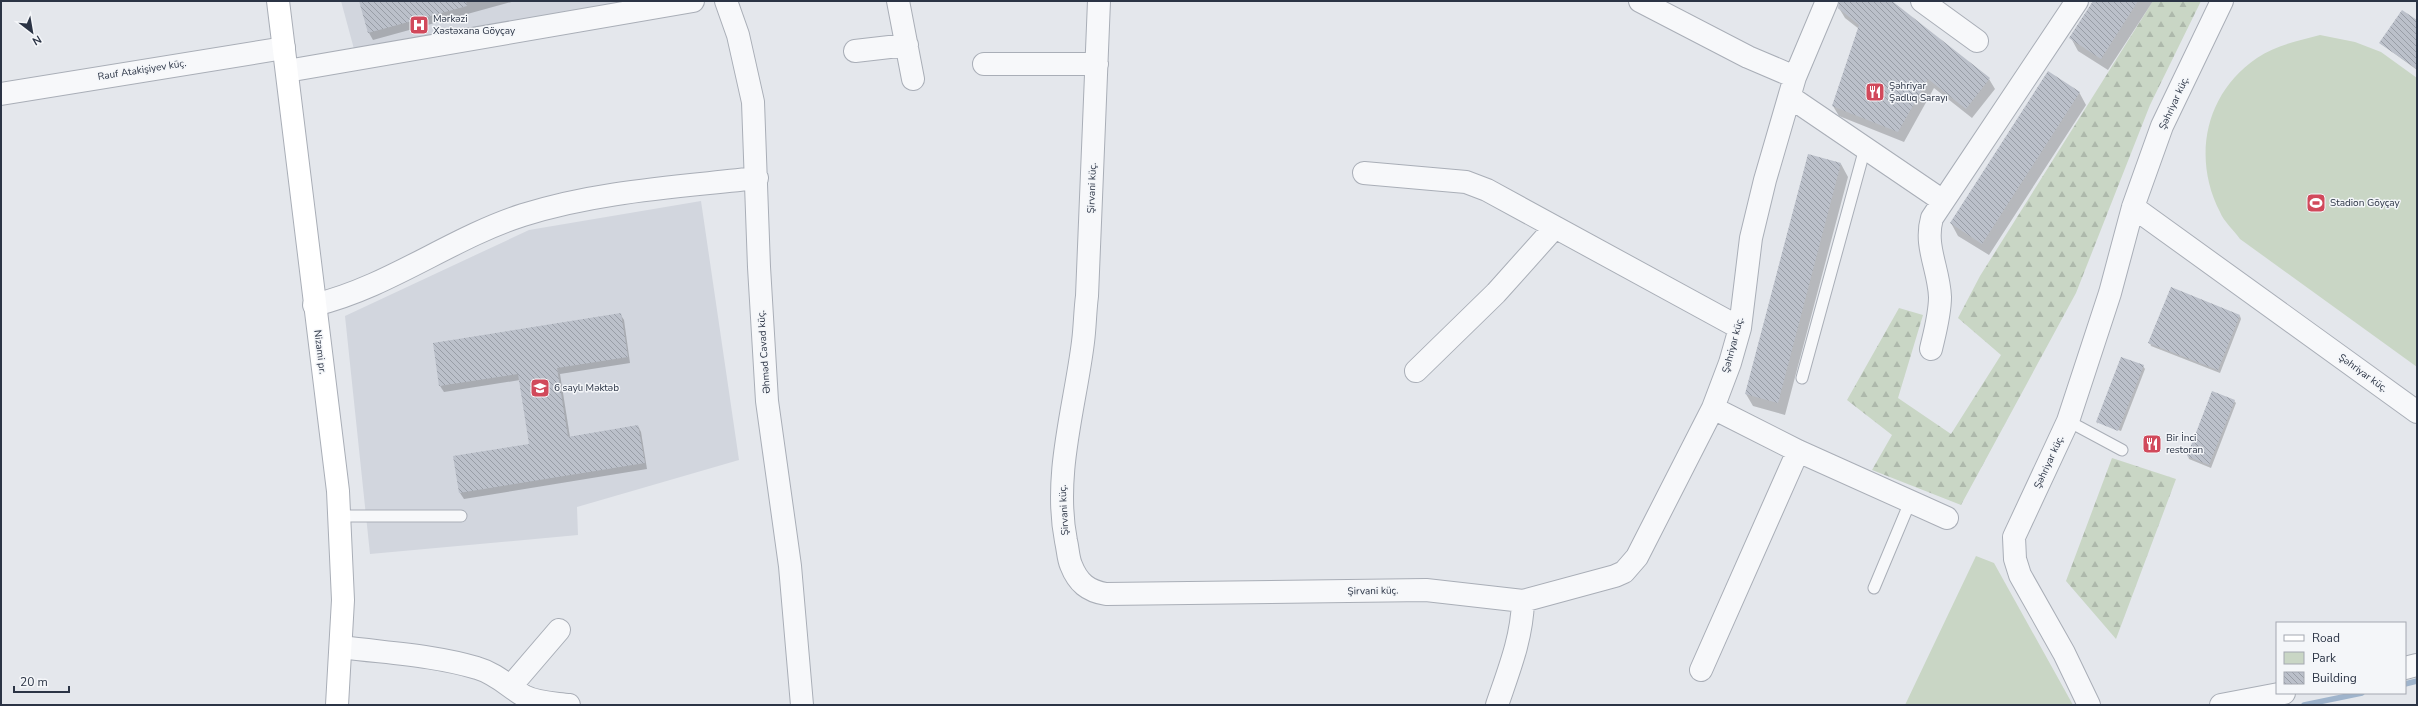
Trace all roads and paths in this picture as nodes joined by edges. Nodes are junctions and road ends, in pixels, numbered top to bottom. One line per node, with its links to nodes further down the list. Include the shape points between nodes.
1 (692, 1): 17 (street)
2 (726, 1): 23 (street, Əhməd Cavad küç., via 738,35 753,102)
3 (898, 1): 12 (street)
4 (1100, 1): 16 (street, Şirvani küç.)
5 (1640, 1): 19 (street, via 1748,57)
6 (1827, 1): 19 (street, Şəhriyar küç.)
7 (1922, 1): 11 (street)
8 (2077, 1): 24 (street)
9 (2222, 1): 25 (street, Şəhriyar küç., via 2162,126)
10 (281, 2): 13 (street, Nizami pr.)
11 (1977, 41)
12 (906, 45): 14 (street); 18 (street)
13 (284, 48): 17 (street, Nizami pr.); 20 (street, Rauf Atakişiyev küç.)
14 (855, 51)
15 (984, 64): 16 (street)
16 (1097, 64): 42 (street, Şirvani küç., via 1087,296 1062,488 1063,527 1071,565 1080,581 1091,591 1106,594 1426,590)
17 (287, 71): 27 (street, Nizami pr.)
18 (913, 79)
19 (1793, 87): 21 (street); 28 (street, Şəhriyar küç., via 1765,180 1751,238)
20 (1, 94)
21 (1865, 148): 24 (street); 31 (lane)
22 (1364, 173): 26 (street, via 1466,182 1487,190)
23 (757, 178): 27 (street, via 607,196 523,215 498,224 374,285); 52 (street, Əhməd Cavad küç., via 767,401 790,566)
24 (1943, 201): 29 (street, via 1932,218 1929,231 1940,296)
25 (2133, 207): 33 (street, Şəhriyar küç.); 34 (street, Şəhriyar küç., via 2110,293)
26 (1555, 227): 28 (street); 30 (street, via 1496,292)
27 (314, 305): 38 (street, Nizami pr.)
28 (1740, 328): 32 (street, Şəhriyar küç.)
29 (1931, 349)
30 (1416, 371)
31 (1802, 378)
32 (1713, 408): 36 (street); 42 (street, Şəhriyar küç., via 1632,565 1615,576)
33 (2417, 412)
34 (2068, 421): 35 (lane); 54 (street, Şəhriyar küç., via 2014,537 2015,559 2020,575 2064,653)
35 (2122, 450)
36 (1798, 451): 37 (street); 47 (street)
37 (1910, 502): 40 (street); 41 (lane)
38 (339, 516): 39 (lane); 44 (street, Nizami pr., via 343,600)
39 (461, 516)
40 (1947, 518)
41 (1874, 588)
42 (1524, 601): 53 (street, via 1517,647)
43 (559, 630): 48 (street)
44 (342, 647): 48 (street, via 429,658 478,668); 50 (street, Nizami pr.)
45 (2417, 665): 46 (street)
46 (2406, 668)
47 (1701, 670)
48 (511, 686): 51 (street, via 525,696)
49 (2279, 694): 55 (street)
50 (337, 705)
51 (568, 705)
52 (802, 705)
53 (1497, 705)
54 (2089, 705)
55 (2221, 705)

